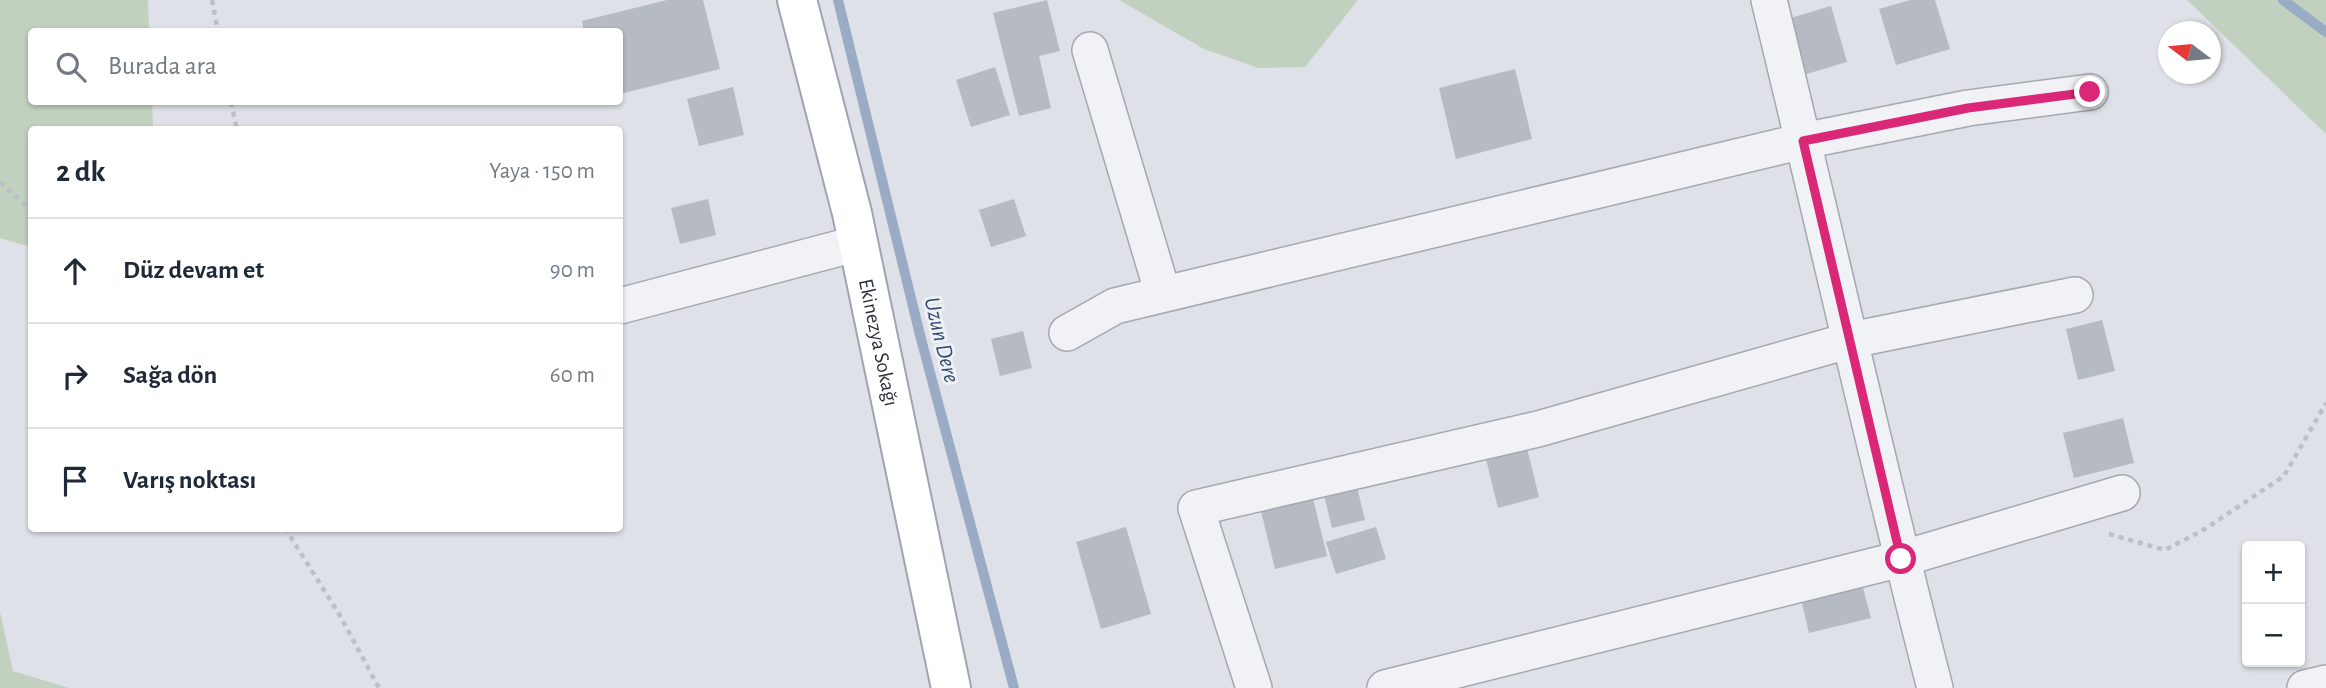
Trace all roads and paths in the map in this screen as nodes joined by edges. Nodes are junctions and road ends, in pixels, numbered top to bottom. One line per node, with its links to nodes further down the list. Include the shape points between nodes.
1 (212, 0): 4 (path)
2 (797, 0): 12 (main road, Ekinezya Sokağı)
3 (1769, 0): 9 (street)
4 (217, 28)
5 (1090, 50): 13 (street)
6 (2090, 92): 9 (street, via 1968,108)
7 (232, 105): 8 (path)
8 (236, 126)
9 (1803, 141): 13 (street); 17 (street)
10 (0, 182): 11 (path)
11 (28, 207)
12 (859, 243): 15 (street); 25 (main road, Ekinezya Sokağı)
13 (1163, 294): 16 (street, via 1115,306)
14 (2075, 295): 17 (street)
15 (623, 305)
16 (1067, 333)
17 (1851, 340): 22 (street); 26 (street, via 1538,429 1196,508)
18 (2326, 403): 20 (path, via 2284,477 2205,529 2165,550)
19 (2122, 493): 22 (street)
20 (2098, 531)
21 (288, 532): 24 (path)
22 (1901, 559): 27 (street); 28 (street)
23 (2326, 683): 29 (street)
24 (379, 688)
25 (951, 688)
26 (1254, 688)
27 (1385, 688)
28 (1935, 688)
29 (2305, 688)

